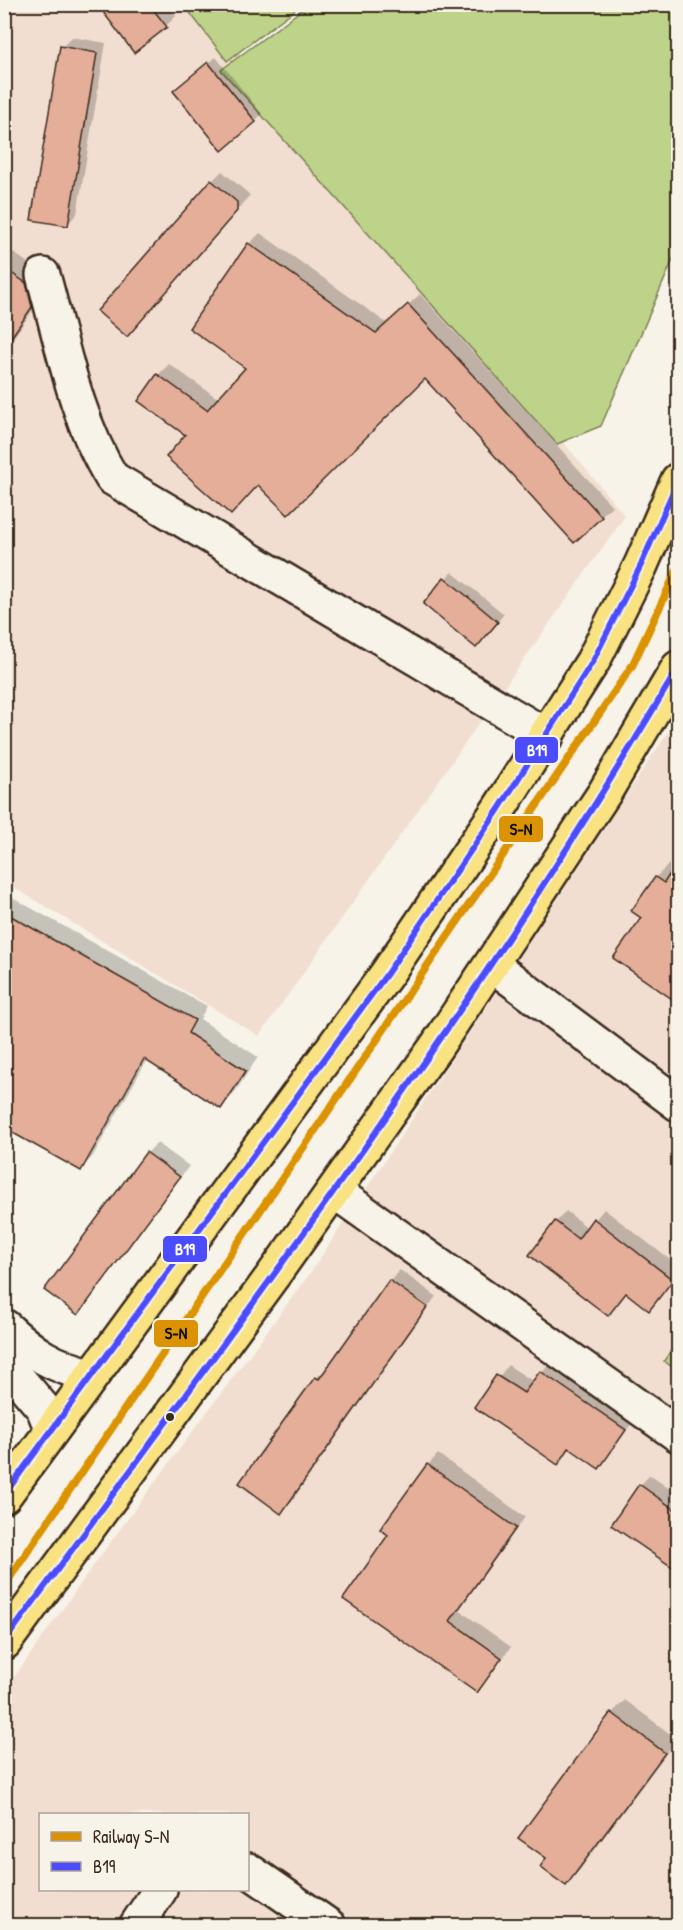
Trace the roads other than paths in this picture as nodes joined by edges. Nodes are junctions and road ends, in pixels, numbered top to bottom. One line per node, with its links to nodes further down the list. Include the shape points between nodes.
1 (43, 274): 4 (street, via 87,429 112,478)
2 (678, 480): 4 (main road, via 641,565 592,661)
3 (677, 678): 5 (main road)
4 (547, 736): 10 (main road, via 386,975)
5 (492, 966): 6 (street); 7 (main road)
6 (678, 1104)
7 (334, 1191): 12 (street); 14 (main road)
8 (4, 1326): 10 (street, via 32,1352 67,1370)
9 (4, 1362): 11 (street, via 43,1408)
10 (92, 1375): 11 (main road)
11 (52, 1430): 13 (main road)
12 (678, 1436)
13 (4, 1496)
14 (4, 1642)
15 (249, 1871): 18 (street)
16 (159, 1891): 17 (street)
17 (136, 1926)
18 (330, 1926)

